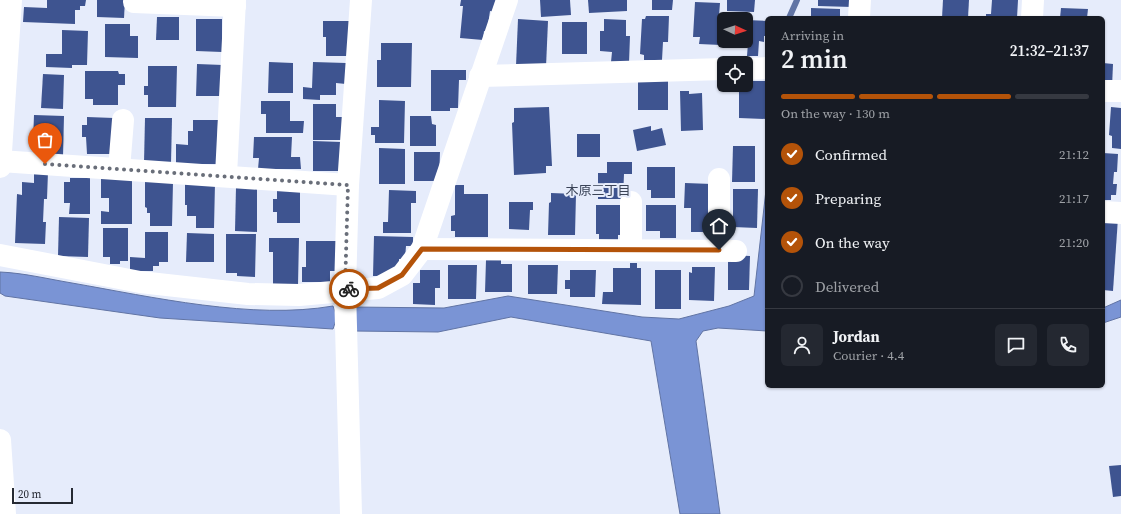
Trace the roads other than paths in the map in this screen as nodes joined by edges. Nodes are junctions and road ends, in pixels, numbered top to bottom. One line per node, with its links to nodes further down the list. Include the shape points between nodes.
1 (11, 0): 10 (street)
2 (361, 0): 23 (street)
3 (507, 0): 14 (street)
4 (860, 0): 8 (street)
5 (1033, 0): 9 (street)
6 (235, 3): 7 (street); 21 (street)
7 (134, 7)
8 (859, 16)
9 (1032, 16)
10 (4, 50): 18 (street)
11 (765, 68): 13 (street)
12 (717, 69): 14 (street)
13 (753, 69)
14 (480, 76): 27 (street)
15 (1105, 91): 16 (street)
16 (1121, 91)
17 (123, 120): 20 (street)
18 (0, 161): 19 (street); 20 (street)
19 (0, 167)
20 (119, 169): 21 (street)
21 (226, 175): 23 (street)
22 (719, 179): 28 (street, via 728,250)
23 (348, 185): 30 (street)
24 (631, 202): 28 (street)
25 (1105, 212): 26 (street)
26 (1121, 213)
27 (422, 249): 28 (street); 30 (street, via 402,275 378,288)
28 (631, 250)
29 (0, 255): 30 (street, via 140,282 248,294)
30 (345, 297): 33 (street)
31 (0, 440): 32 (street)
32 (5, 514)
33 (351, 514)

